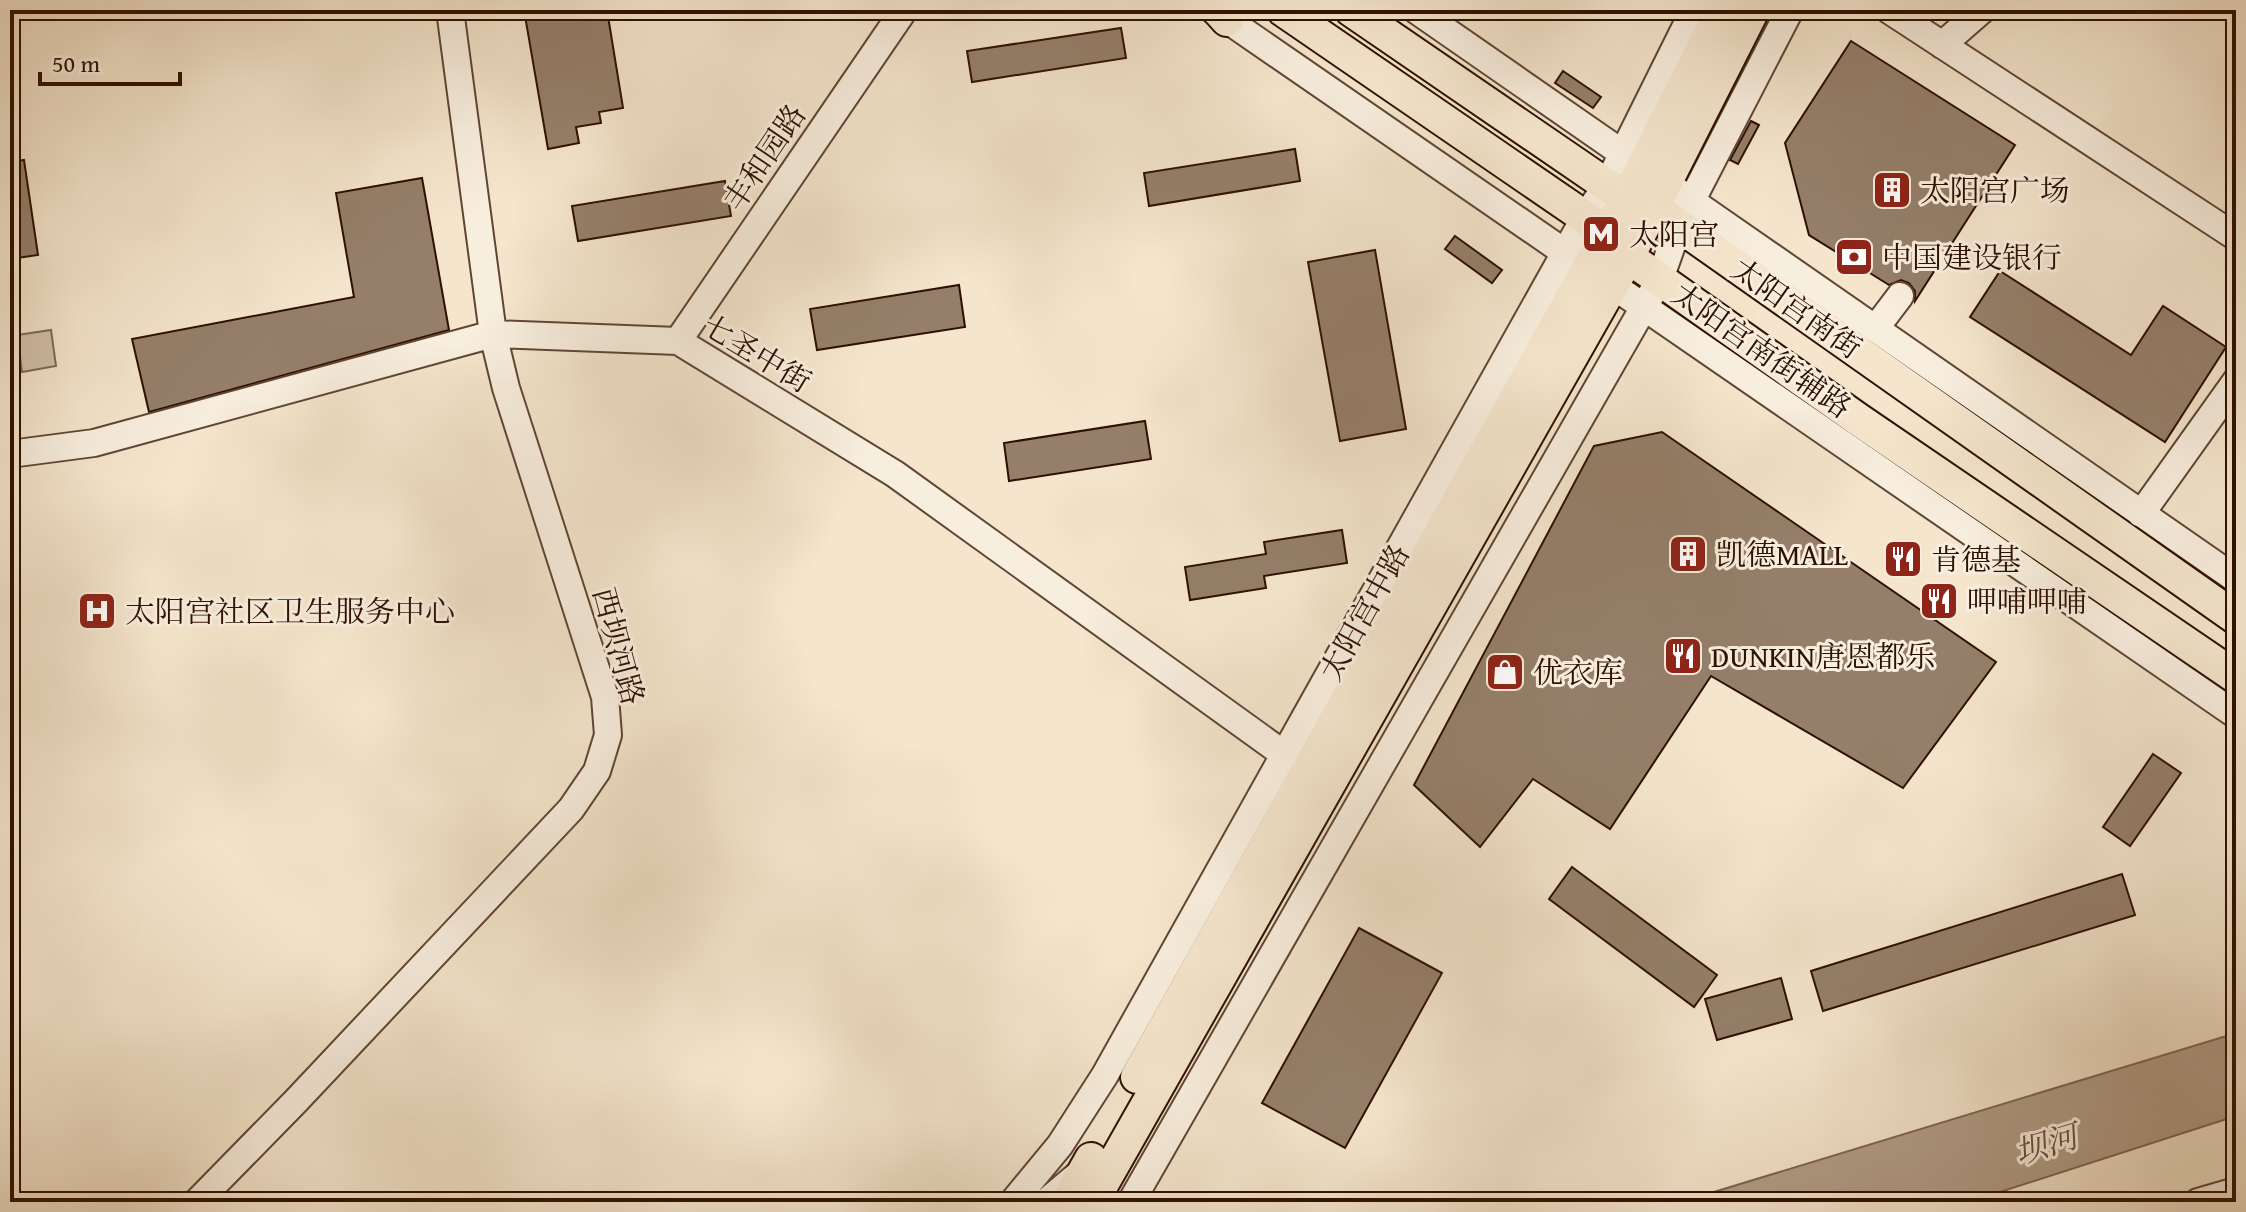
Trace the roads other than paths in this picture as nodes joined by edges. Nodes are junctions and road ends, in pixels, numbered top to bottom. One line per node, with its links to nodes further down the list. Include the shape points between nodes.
1 (450, 10): 22 (street, 西坝河路)
2 (904, 10): 23 (street, 丰和园路)
3 (1283, 10): 15 (main road, 太阳宫南街)
4 (1351, 10): 14 (main road, 太阳宫南街)
5 (1416, 10): 14 (street, 太阳宫南街)
6 (1694, 10): 14 (street, 太阳宫中路)
7 (1722, 10): 14 (main road, 太阳宫中路)
8 (1753, 10): 14 (main road, 太阳宫中路)
9 (1790, 10): 14 (street, 太阳宫中路)
10 (1889, 10): 13 (street)
11 (1982, 10): 13 (street)
12 (1219, 13): 17 (street, 太阳宫南街辅路)
13 (1942, 45): 16 (street)
14 (1649, 190): 15 (main road, 太阳宫中路); 15 (street, 太阳宫中路); 18 (street, 太阳宫中路); 21 (street, 太阳宫南街); 30 (main road, 太阳宫南街)
15 (1607, 236): 17 (main road, 太阳宫中路); 17 (street, 太阳宫中路); 18 (main road, 太阳宫南街)
16 (2236, 237)
17 (1588, 269): 20 (street, 太阳宫南街辅路); 27 (main road, 太阳宫中路); 33 (main road, 太阳宫中路); 35 (street, 太阳宫中路)
18 (1660, 279): 20 (street, 太阳宫中路); 31 (main road, 太阳宫南街)
19 (1900, 296): 21 (street)
20 (1644, 307): 29 (street, 太阳宫中路); 32 (street, 太阳宫南街辅路)
21 (1875, 329): 26 (street, 太阳宫南街)
22 (493, 334): 23 (street, 七圣中街); 25 (street, 七圣中街, via 94,443); 40 (street, 西坝河路, via 605,697 608,735 597,771 571,809)
23 (678, 341): 35 (street, 七圣中街, via 895,474)
24 (2236, 381): 26 (street)
25 (10, 454)
26 (2141, 514): 28 (street, 太阳宫南街)
27 (1447, 575): 29 (street); 34 (main road, 太阳宫中路)
28 (2236, 579)
29 (1479, 594): 37 (street, 太阳宫中路)
30 (2236, 618)
31 (2236, 677)
32 (2236, 715)
33 (1338, 717): 36 (street); 38 (main road, 太阳宫中路)
34 (1346, 754): 37 (street); 44 (main road, 太阳宫中路)
35 (1285, 755): 36 (street, 太阳宫中路)
36 (1253, 812): 41 (street, 太阳宫中路, via 1105,1075 1060,1145)
37 (1335, 845): 45 (street, 太阳宫中路)
38 (1086, 1167): 42 (street); 43 (main road, 太阳宫中路)
39 (2236, 1191): 46 (street)
40 (197, 1202)
41 (1013, 1202)
42 (1046, 1202)
43 (1067, 1202)
44 (1092, 1202)
45 (1131, 1202)
46 (2198, 1202)

